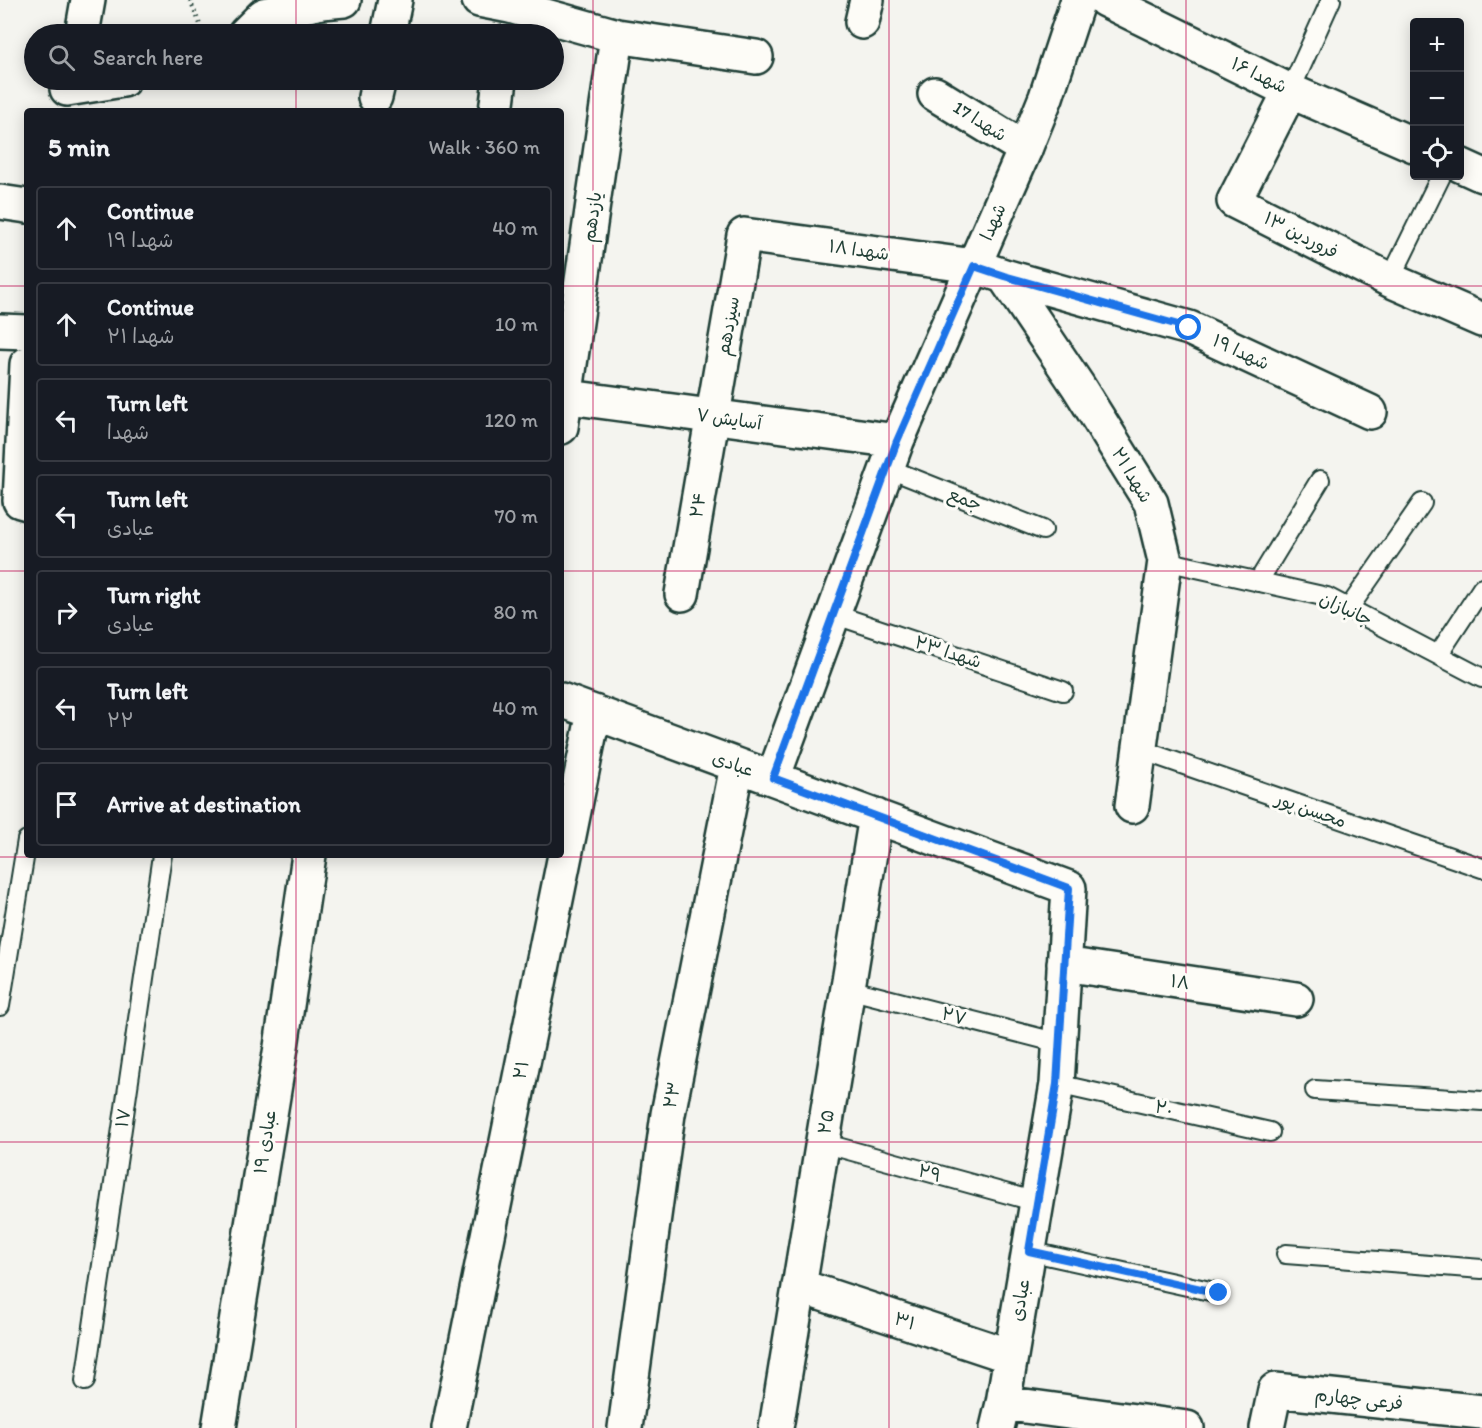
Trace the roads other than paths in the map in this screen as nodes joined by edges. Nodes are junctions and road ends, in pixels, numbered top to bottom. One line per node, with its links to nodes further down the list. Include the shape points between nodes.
1 (88, 0): 9 (street)
2 (344, 0): 10 (street, via 264,15)
3 (395, 0): 11 (street)
4 (479, 0): 8 (street)
5 (1078, 0): 21 (street, شهدا)
6 (1105, 0): 17 (street, شهدا ۱۶)
7 (1331, 0): 17 (lane)
8 (508, 20): 12 (street)
9 (84, 24)
10 (255, 24)
11 (390, 24)
12 (535, 24)
13 (564, 28): 14 (street)
14 (617, 36): 15 (street); 33 (street, یازدهم)
15 (756, 57)
16 (499, 90): 19 (street)
17 (1290, 91): 20 (street, شهدا ۱۶); 29 (street, فروردین ۱۳, via 1234,201)
18 (935, 94): 21 (street, شهدا 17)
19 (496, 108)
20 (1410, 143)
21 (1024, 149): 28 (street, شهدا)
22 (1464, 167): 23 (street)
23 (1482, 175)
24 (1439, 180): 29 (lane)
25 (0, 202): 26 (street)
26 (24, 206)
27 (744, 235): 28 (street, شهدا ۱۸); 36 (street, سیزدهم)
28 (989, 271): 35 (street, شهدا ۱۹, via 1189,328); 37 (street, شهدا); 43 (street, شهدا ۲۱, via 1078,386 1150,503)
29 (1390, 280): 30 (street, فروردین ۱۳)
30 (1482, 320)
31 (0, 331): 32 (street)
32 (24, 332)
33 (564, 400)
34 (564, 407): 36 (street, آسایش ۷)
35 (1370, 412)
36 (713, 417): 37 (street, آسایش ۷); 46 (street, ۲۴)
37 (892, 454): 42 (lane, جمع); 48 (street, شهدا)
38 (24, 468): 40 (street)
39 (1320, 480): 44 (lane)
40 (23, 502)
41 (1422, 502): 47 (lane)
42 (1043, 530)
43 (1165, 561): 44 (lane, جانبازان); 54 (street, شهدا ۲۱)
44 (1258, 582): 47 (lane, جانبازان, via 1327,597)
45 (1482, 588): 49 (lane)
46 (682, 594)
47 (1348, 608): 49 (lane, جانبازان)
48 (833, 614): 51 (lane, شهدا ۲۳); 56 (street, شهدا)
49 (1438, 654): 50 (lane, جانبازان)
50 (1482, 678)
51 (1063, 691)
52 (564, 701): 53 (street, عبادی)
53 (594, 712): 55 (street, عبادی); 84 (street, ۲۱)
54 (1141, 750): 57 (street, شهدا ۲۱); 62 (lane, محسن پور)
55 (737, 766): 56 (street, عبادی); 85 (street, ۲۳, via 668,1114)
56 (773, 778): 58 (street, عبادی)
57 (1132, 806)
58 (876, 816): 63 (street, عبادی, via 1069,888); 64 (street, ۲۵)
59 (24, 858): 66 (lane)
60 (162, 858): 80 (lane, ۱۷)
61 (309, 858): 83 (street, عبادی ۱۹)
62 (1482, 868)
63 (1064, 964): 65 (street, ۱۸); 67 (street, عبادی)
64 (848, 989): 67 (lane, ۲۷); 72 (street, ۲۵)
65 (1296, 999)
66 (0, 1006)
67 (1059, 1043): 68 (street, عبادی)
68 (1057, 1084): 71 (lane, ۲۰); 73 (street, عبادی)
69 (1315, 1090): 70 (lane)
70 (1482, 1101)
71 (1270, 1132)
72 (823, 1143): 73 (lane, ۲۹); 77 (street, ۲۵)
73 (1037, 1202): 74 (street, عبادی)
74 (1029, 1251): 78 (lane); 79 (street, عبادی)
75 (1286, 1254): 76 (lane)
76 (1482, 1269)
77 (799, 1286): 79 (street, ۳۱); 86 (street, ۲۵)
78 (1219, 1293)
79 (1010, 1356): 82 (street, عبادی)
80 (85, 1381)
81 (1482, 1412): 88 (street, فرعی چهارم, via 1275,1390)
82 (1000, 1415): 87 (street)
83 (219, 1428)
84 (449, 1428)
85 (626, 1428)
86 (776, 1428)
87 (1187, 1428)
88 (1267, 1428)

